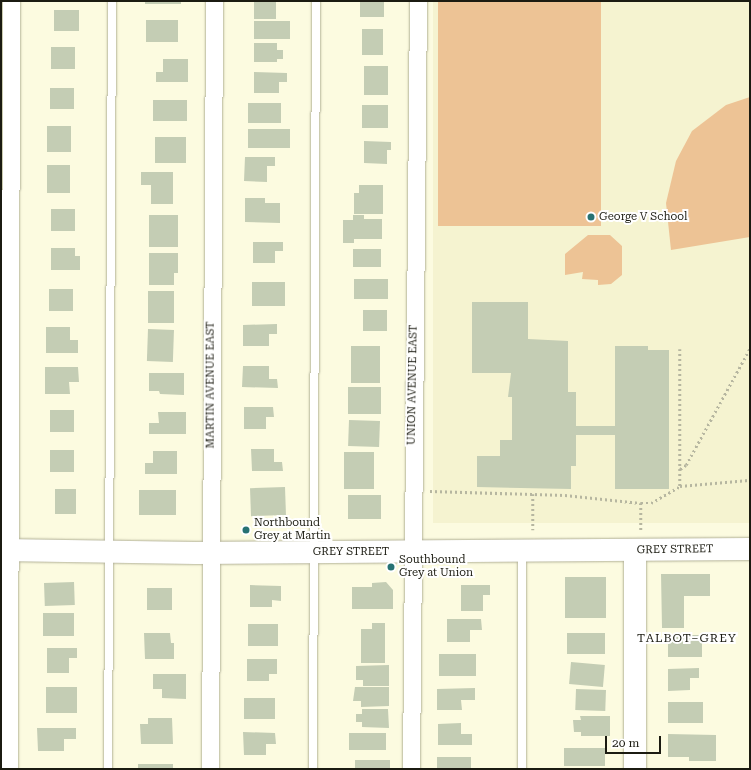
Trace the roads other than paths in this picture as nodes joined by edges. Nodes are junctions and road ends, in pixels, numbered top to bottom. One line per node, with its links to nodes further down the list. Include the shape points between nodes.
1 (11, 1): 8 (street)
2 (112, 1): 12 (lane)
3 (214, 1): 13 (street, MARTIN AVENUE EAST)
4 (316, 1): 9 (lane)
5 (418, 1): 10 (street, UNION AVENUE EAST)
6 (638, 542): 7 (street, GREY STREET); 11 (street, GREY STREET); 20 (street)
7 (750, 549)
8 (6, 550): 12 (street, GREY STREET); 14 (street)
9 (314, 552): 10 (street, GREY STREET); 13 (street, GREY STREET); 17 (lane)
10 (412, 552): 11 (street, GREY STREET); 18 (street, UNION AVENUE EAST)
11 (522, 552): 19 (lane)
12 (109, 553): 13 (street, GREY STREET); 15 (lane)
13 (209, 553): 16 (street, MARTIN AVENUE EAST)
14 (9, 769)
15 (108, 769)
16 (210, 769)
17 (313, 769)
18 (411, 769)
19 (522, 769)
20 (635, 769)

